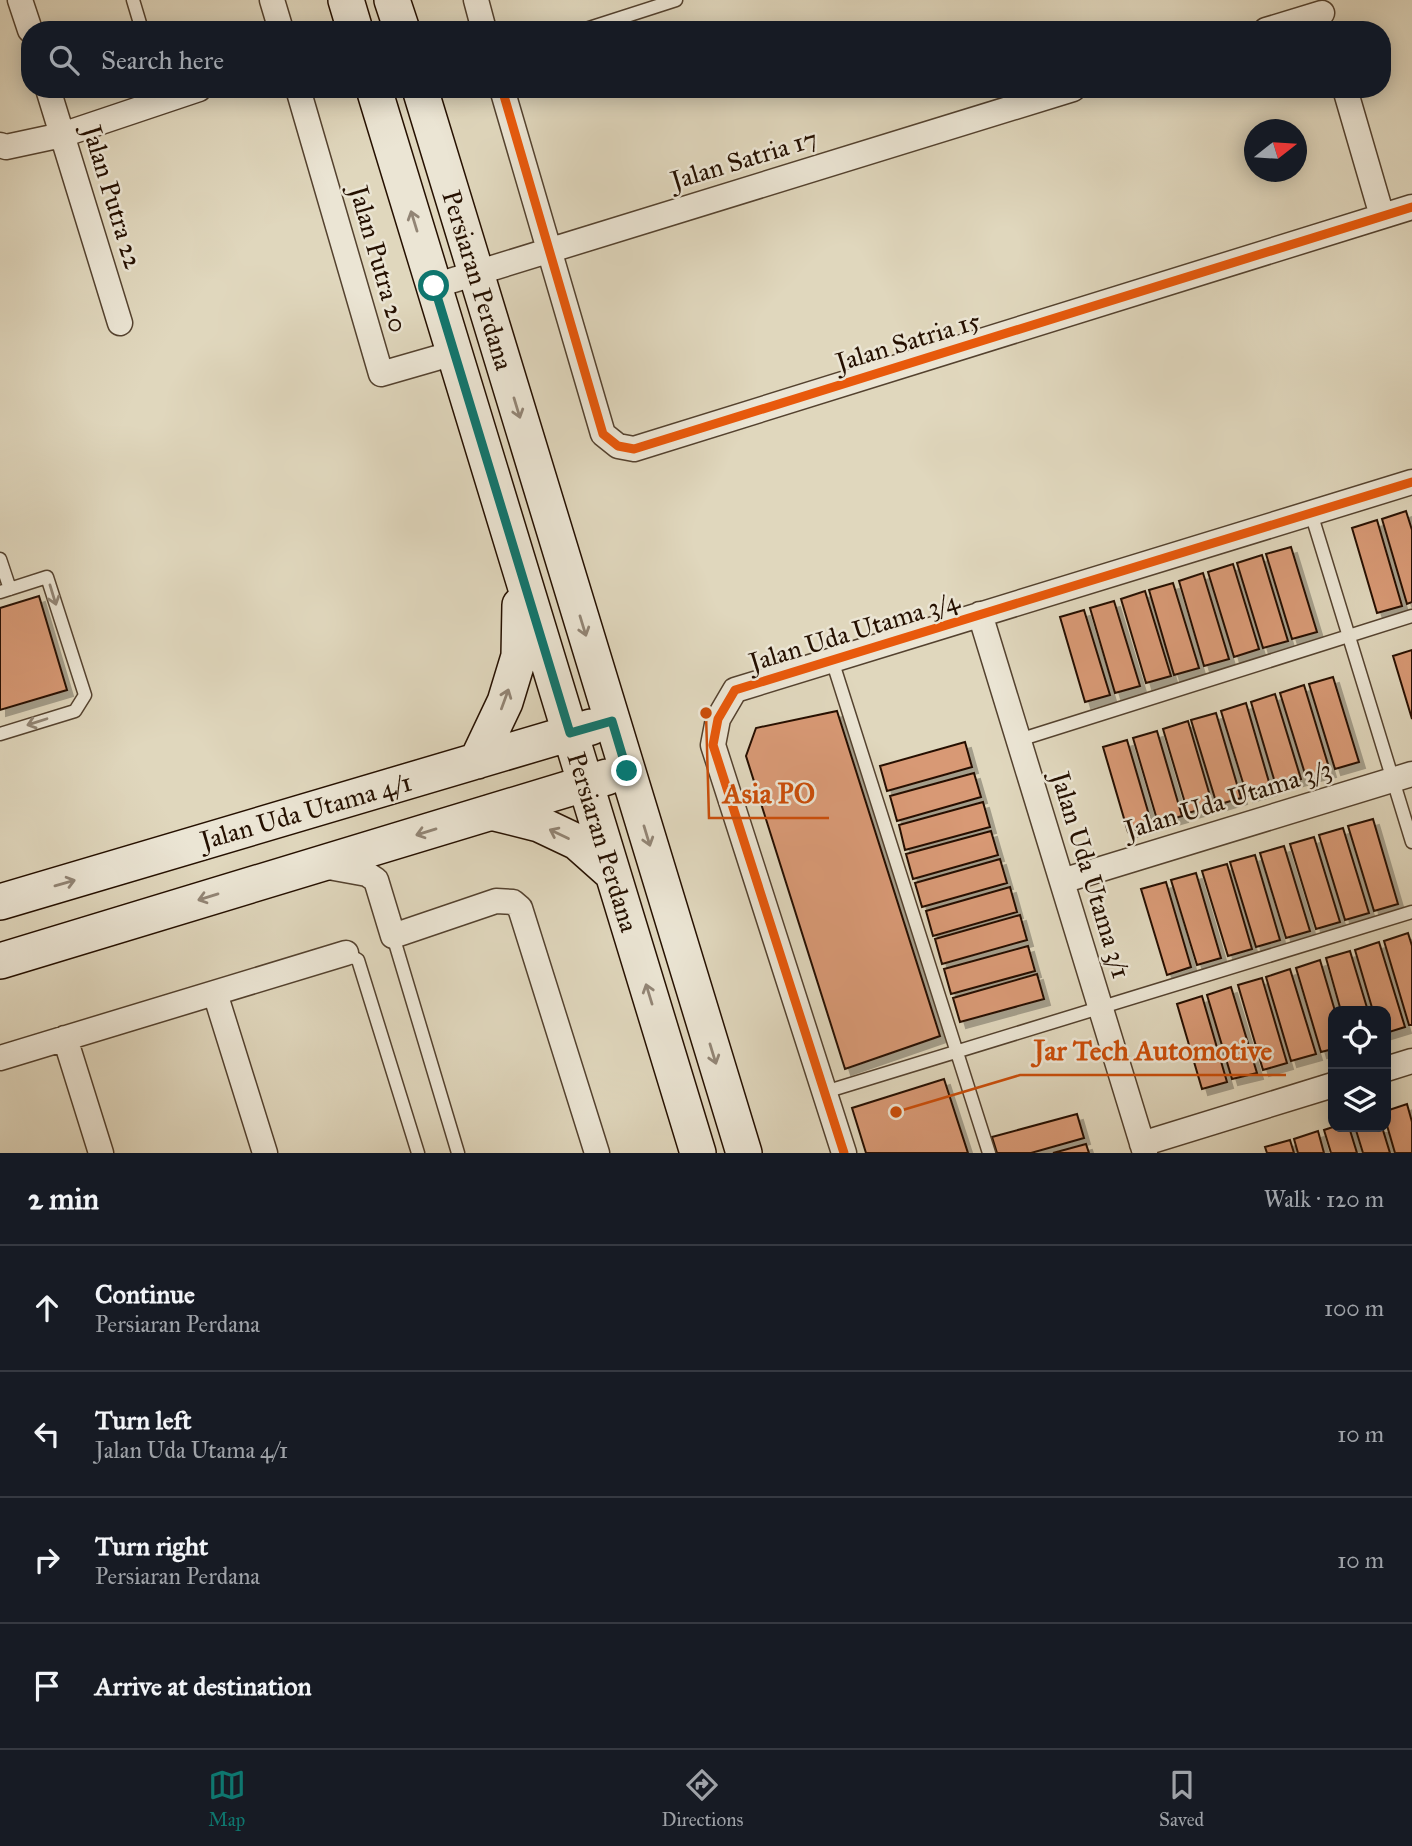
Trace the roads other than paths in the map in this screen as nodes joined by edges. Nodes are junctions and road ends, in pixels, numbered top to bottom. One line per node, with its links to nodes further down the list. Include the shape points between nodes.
1 (20, 0): 9 (street)
2 (133, 0): 10 (lane)
3 (272, 0): 11 (street)
4 (346, 0): 12 (main road)
5 (393, 0): 13 (main road)
6 (476, 0): 14 (street)
7 (676, 0): 15 (lane)
8 (1323, 14): 16 (street)
9 (27, 21)
10 (139, 21)
11 (278, 21)
12 (352, 21)
13 (399, 21)
14 (482, 21)
15 (611, 21)
16 (1298, 21)
17 (51, 98): 25 (street, Jalan Putra 22)
18 (154, 98): 25 (street)
19 (301, 98): 33 (street, Jalan Putra 20, via 381,374)
20 (376, 98): 31 (main road, Persiaran Perdana, one-way to 20)
21 (423, 98): 30 (main road, Persiaran Perdana)
22 (505, 98): 29 (street, Jalan Satria 15)
23 (1044, 98): 29 (street, Jalan Satria 17)
24 (1348, 98): 28 (street)
25 (62, 135): 26 (street); 32 (street, Jalan Putra 22)
26 (0, 145)
27 (1412, 207): 28 (street, Jalan Satria 15)
28 (1382, 216): 29 (street, Jalan Satria 15, via 634,449 618,446 603,434)
29 (549, 250): 30 (street, Jalan Satria 17)
30 (475, 272): 31 (street, Jalan Satria 17); 43 (main road, Persiaran Perdana, one-way to 43)
31 (434, 286): 33 (main road, Persiaran Perdana)
32 (120, 323)
33 (453, 353): 37 (main road, Persiaran Perdana)
34 (1412, 482): 35 (street, Jalan Uda Utama 3/4)
35 (1311, 513): 39 (street, Jalan Uda Utama 3/4); 41 (lane)
36 (0, 559): 38 (lane)
37 (520, 570): 44 (main road, Persiaran Perdana); 47 (main road, one-way to 37, via 505,702 519,656)
38 (5, 591): 45 (lane, one-way to 45, via 47,577 85,695 75,711)
39 (980, 614): 42 (street, Jalan Uda Utama 3/4); 46 (street, Jalan Uda Utama 3/1)
40 (1412, 616): 41 (lane)
41 (1349, 636): 46 (lane); 49 (lane)
42 (832, 660): 64 (lane); 69 (street, Jalan Uda Utama 3/4, via 735,690 718,719 713,745)
43 (612, 721): 44 (main road, Jalan Uda Utama 4/1); 48 (main road, Persiaran Perdana)
44 (570, 733): 47 (main road, Jalan Uda Utama 4/1); 50 (main road, Persiaran Perdana)
45 (0, 734)
46 (1019, 740): 55 (street, Jalan Uda Utama 3/1)
47 (477, 761): 56 (main road, Jalan Uda Utama 4/1, one-way to 47)
48 (627, 771): 50 (main road, Jalan Uda Utama 4/1); 77 (main road, Persiaran Perdana, one-way to 77)
49 (1402, 777): 52 (lane); 55 (street, Jalan Uda Utama 3/3)
50 (585, 784): 51 (main road, Jalan Uda Utama 4/1); 54 (main road, Persiaran Perdana)
51 (491, 812): 53 (main road, Jalan Uda Utama 4/1, one-way to 53); 54 (main road, one-way to 51, via 577,842 539,824)
52 (1412, 842)
53 (317, 864): 58 (street, Jalan Uda Utama 4/1, via 376,880); 60 (main road, Jalan Uda Utama 4/1, one-way to 60)
54 (613, 874): 76 (main road, Persiaran Perdana, one-way to 54)
55 (1062, 881): 62 (street, Jalan Uda Utama 3/1)
56 (0, 902)
57 (1412, 912): 62 (lane)
58 (393, 936): 74 (lane); 75 (street, via 496,901 513,902 520,908)
59 (346, 953): 61 (street); 73 (lane, via 358,960)
60 (0, 961)
61 (215, 993): 63 (street); 72 (street)
62 (1100, 1008): 64 (lane); 70 (street, Jalan Uda Utama 3/1)
63 (65, 1038): 65 (street); 71 (street)
64 (956, 1052): 69 (lane); 79 (lane)
65 (0, 1058)
66 (1412, 1061): 67 (street)
67 (1391, 1067)
68 (1328, 1087): 70 (street)
69 (825, 1092): 78 (street, Jalan Uda Utama 3/4)
70 (1143, 1148)
71 (101, 1153)
72 (265, 1153)
73 (418, 1153)
74 (458, 1153)
75 (597, 1153)
76 (698, 1153)
77 (744, 1153)
78 (845, 1153)
79 (989, 1153)

